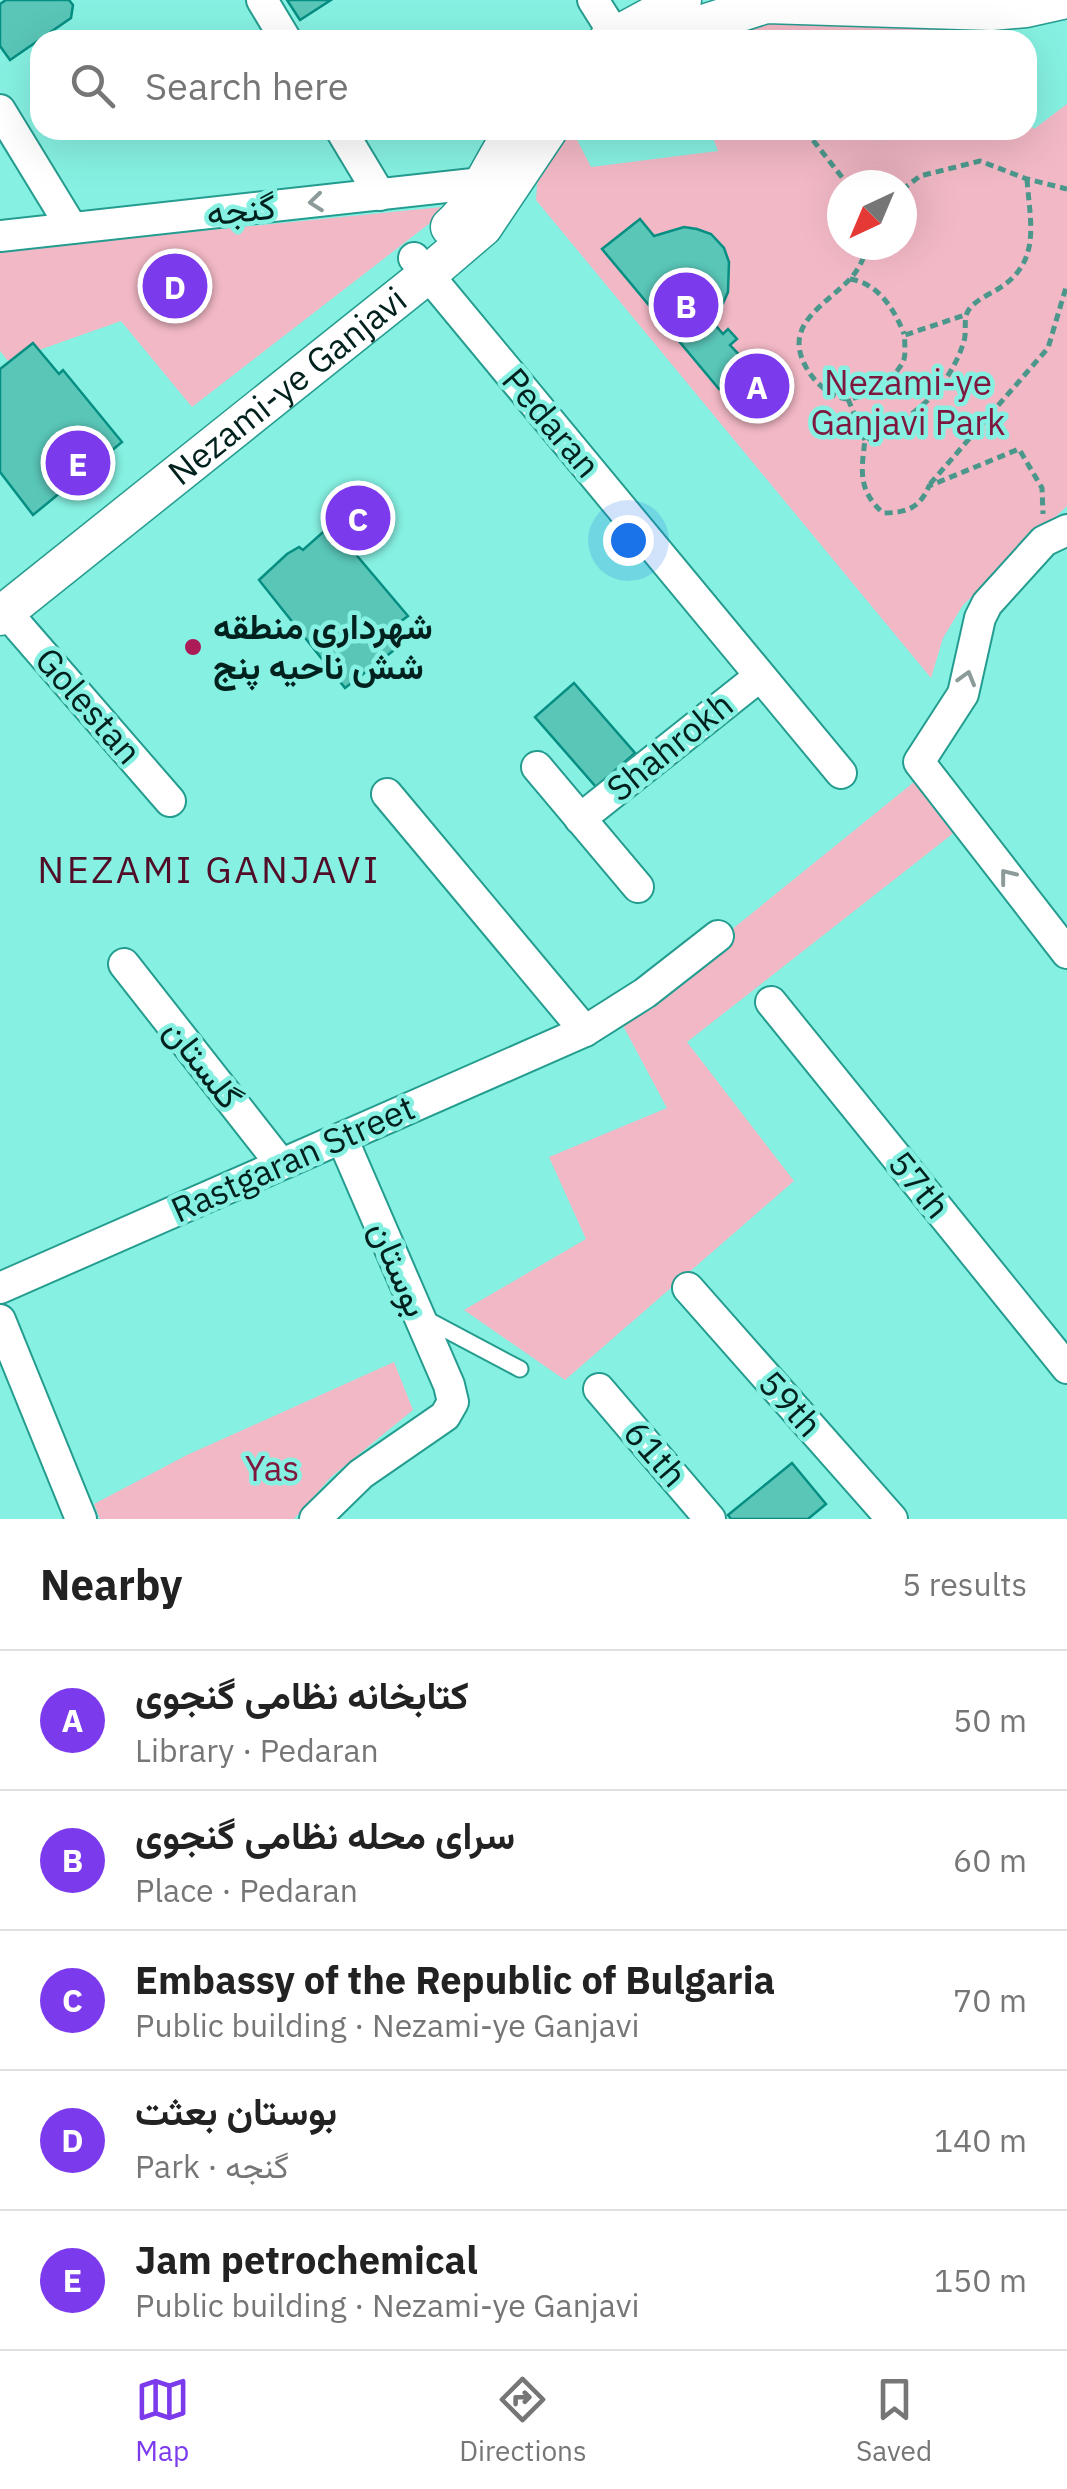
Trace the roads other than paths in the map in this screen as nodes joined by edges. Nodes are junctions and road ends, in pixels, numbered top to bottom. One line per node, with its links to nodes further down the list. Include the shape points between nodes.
1 (262, 0): 6 (street)
2 (593, 0): 7 (street)
3 (682, 0): 8 (street)
4 (1062, 0): 5 (street, via 991,10)
5 (905, 5): 9 (street, via 766,4)
6 (280, 30)
7 (610, 30)
8 (628, 30)
9 (684, 30)
10 (0, 110): 16 (street)
11 (347, 140): 15 (street)
12 (512, 140): 14 (street, Nezami-ye Ganjavi)
13 (539, 140): 14 (street, Nezami-ye Ganjavi)
14 (496, 187): 15 (street, گنجه); 18 (street, Nezami-ye Ganjavi)
15 (380, 194): 16 (street, گنجه, one-way to 16)
16 (72, 228): 17 (street, گنجه)
17 (0, 236)
18 (421, 266): 20 (street, Nezami-ye Ganjavi); 21 (street, Pedaran)
19 (1055, 536): 29 (street, one-way to 19, via 919,762 963,694 987,604)
20 (1, 604): 25 (street, Golestan)
21 (760, 676): 23 (street, Pedaran); 26 (street, Shahrokh)
22 (537, 767): 26 (street, Shahrokh)
23 (842, 773)
24 (387, 794): 32 (street)
25 (170, 801)
26 (580, 819): 27 (street, Shahrokh)
27 (638, 887)
28 (718, 936): 32 (street, Rastgaran Street)
29 (1067, 953)
30 (124, 964): 34 (street, گلستان)
31 (771, 1002): 39 (street, 57th)
32 (585, 1031): 33 (street, Rastgaran Street)
33 (342, 1138): 34 (street, Rastgaran Street); 37 (street, بوستان)
34 (281, 1164): 35 (street, Rastgaran Street)
35 (0, 1288)
36 (688, 1288): 45 (street, 59th)
37 (419, 1316): 40 (lane); 43 (street, بوستان, via 452,1402 445,1416 345,1486)
38 (0, 1320): 42 (street)
39 (1067, 1368)
40 (520, 1369)
41 (599, 1389): 44 (street, 61th)
42 (80, 1519)
43 (315, 1519)
44 (710, 1519)
45 (892, 1519)

